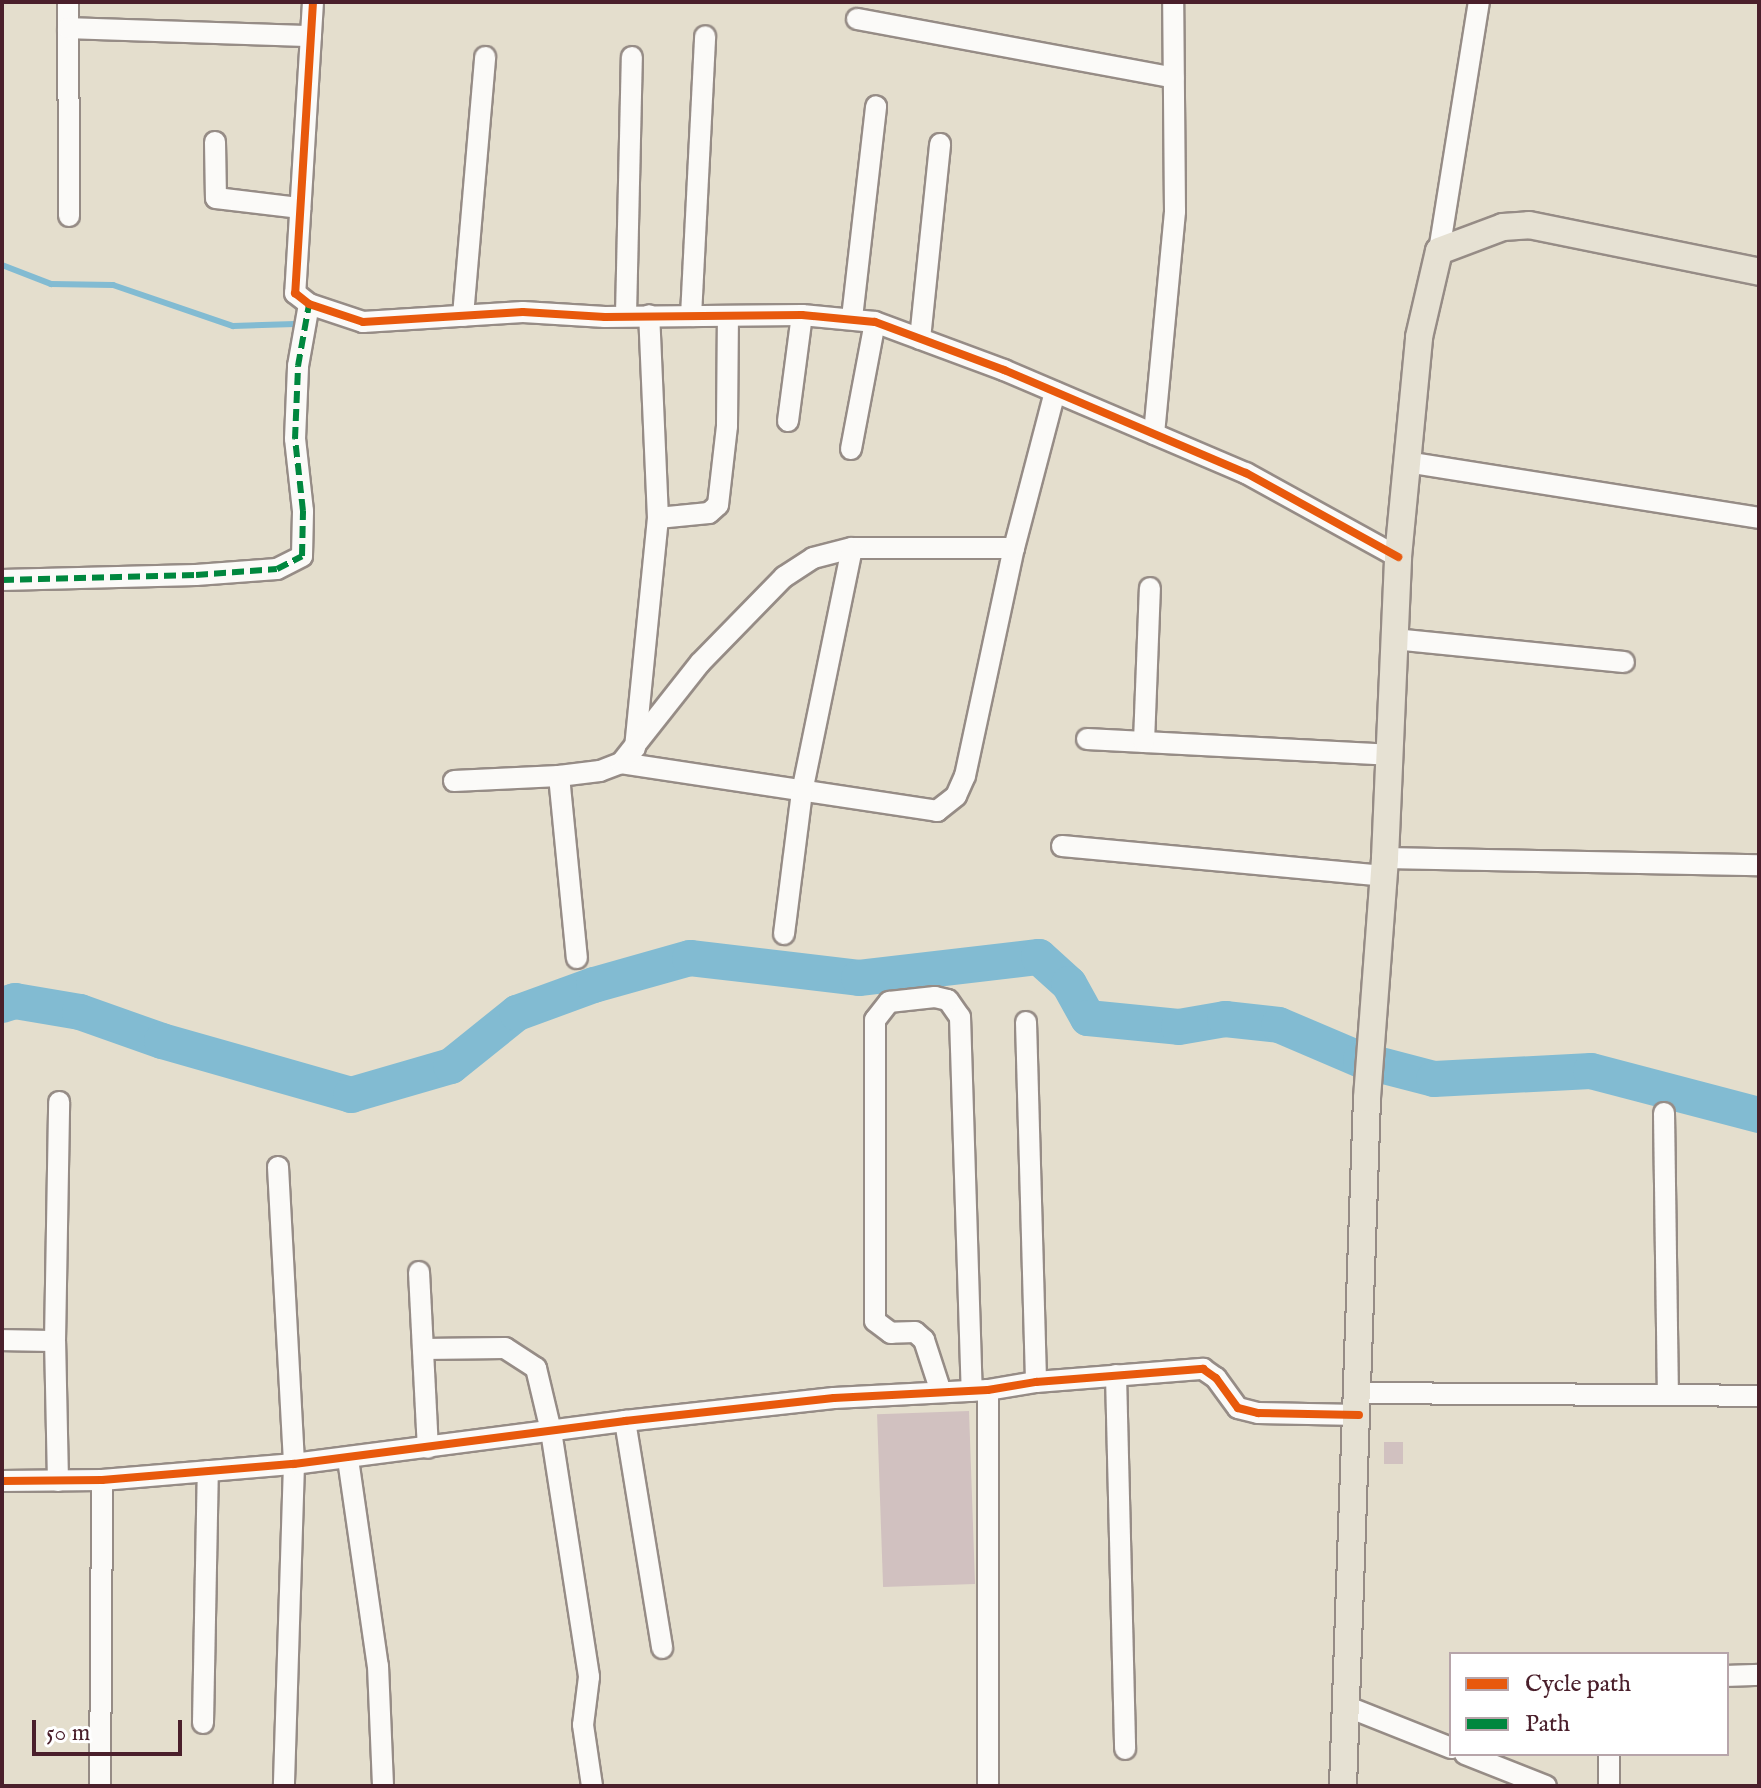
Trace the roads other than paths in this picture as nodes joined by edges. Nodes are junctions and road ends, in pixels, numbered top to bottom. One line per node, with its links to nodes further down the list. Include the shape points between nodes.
1 (68, 2): 6 (street)
2 (313, 2): 7 (street)
3 (1173, 2): 11 (street)
4 (1479, 2): 17 (street)
5 (857, 19): 11 (street)
6 (68, 28): 7 (street); 16 (street)
7 (311, 36): 15 (street)
8 (705, 36): 24 (street)
9 (485, 57): 23 (street)
10 (632, 57): 20 (street)
11 (1174, 78): 31 (street, via 1175,211)
12 (876, 106): 26 (street)
13 (215, 142): 15 (street, via 216,198)
14 (940, 144): 28 (street)
15 (300, 208): 19 (street, via 295,293)
16 (69, 216)
17 (1439, 251): 18 (main road, via 1503,227 1529,225); 33 (main road, via 1419,337)
18 (1759, 272)
19 (309, 304): 23 (street, via 363,322); 39 (street, via 298,366 295,439 302,556 277,569)
20 (626, 315): 21 (street); 23 (street)
21 (649, 315): 24 (street); 34 (street)
22 (802, 315): 25 (street); 26 (street); 30 (street)
23 (463, 316)
24 (691, 316): 25 (street)
25 (728, 316): 34 (street, via 727,426 718,505 709,513)
26 (852, 318): 27 (street)
27 (875, 322): 28 (street); 32 (street)
28 (920, 339): 29 (street)
29 (1055, 392): 31 (street); 37 (street)
30 (788, 421)
31 (1154, 434): 38 (street, via 1246,473)
32 (851, 449)
33 (1406, 462): 35 (street); 38 (main road)
34 (658, 518): 45 (street)
35 (1759, 518)
36 (852, 548): 37 (street); 45 (street, via 813,558 784,577 700,663); 50 (street)
37 (1014, 548): 50 (street, via 965,776 956,796 937,811)
38 (1398, 557): 41 (main road)
39 (2, 580)
40 (1150, 588): 44 (street)
41 (1394, 639): 42 (street); 46 (main road)
42 (1624, 662)
43 (1087, 739): 44 (street)
44 (1144, 742): 46 (street)
45 (635, 748): 47 (street)
46 (1389, 755): 53 (main road)
47 (621, 763): 48 (street); 50 (street)
48 (559, 776): 49 (street); 55 (street)
49 (454, 781)
50 (802, 792): 54 (street)
51 (1062, 846): 53 (street)
52 (1759, 865): 53 (street)
53 (1384, 867): 70 (main road, via 1367,1098)
54 (784, 934)
55 (577, 958)
56 (1026, 1022): 65 (street)
57 (59, 1102): 62 (street)
58 (1664, 1113): 68 (street)
59 (278, 1167): 75 (street)
60 (419, 1272): 63 (street)
61 (2, 1340): 62 (street)
62 (55, 1341): 79 (street)
63 (423, 1349): 72 (street, via 505,1348 523,1357 536,1368); 73 (street)
64 (1116, 1375): 65 (street); 70 (street, via 1203,1369 1238,1408 1258,1413); 86 (street)
65 (1036, 1382): 66 (street)
66 (980, 1390): 67 (street); 67 (street, via 960,1017 948,1000 935,997 889,1002 875,1020 875,1321 891,1333 905,1330 924,1340); 93 (street)
67 (941, 1392): 71 (street)
68 (1668, 1395): 69 (street); 70 (street)
69 (1759, 1396)
70 (1359, 1404): 83 (main road)
71 (625, 1421): 72 (street); 80 (street)
72 (551, 1431): 73 (street); 92 (street, via 589,1677 583,1725)
73 (428, 1448): 74 (street)
74 (348, 1459): 75 (street); 91 (street, via 378,1666)
75 (294, 1464): 76 (street); 90 (street)
76 (208, 1471): 77 (street); 84 (street)
77 (102, 1480): 79 (street); 89 (street)
78 (2, 1481): 79 (street)
79 (58, 1481)
80 (662, 1648)
81 (1759, 1675): 82 (street)
82 (1729, 1676)
83 (1348, 1707): 85 (street); 94 (main road)
84 (203, 1723)
85 (1449, 1747)
86 (1125, 1749)
87 (1470, 1756): 95 (street)
88 (1609, 1756): 96 (street)
89 (100, 1786)
90 (284, 1786)
91 (383, 1786)
92 (592, 1786)
93 (988, 1786)
94 (1343, 1786)
95 (1546, 1786)
96 (1609, 1786)

